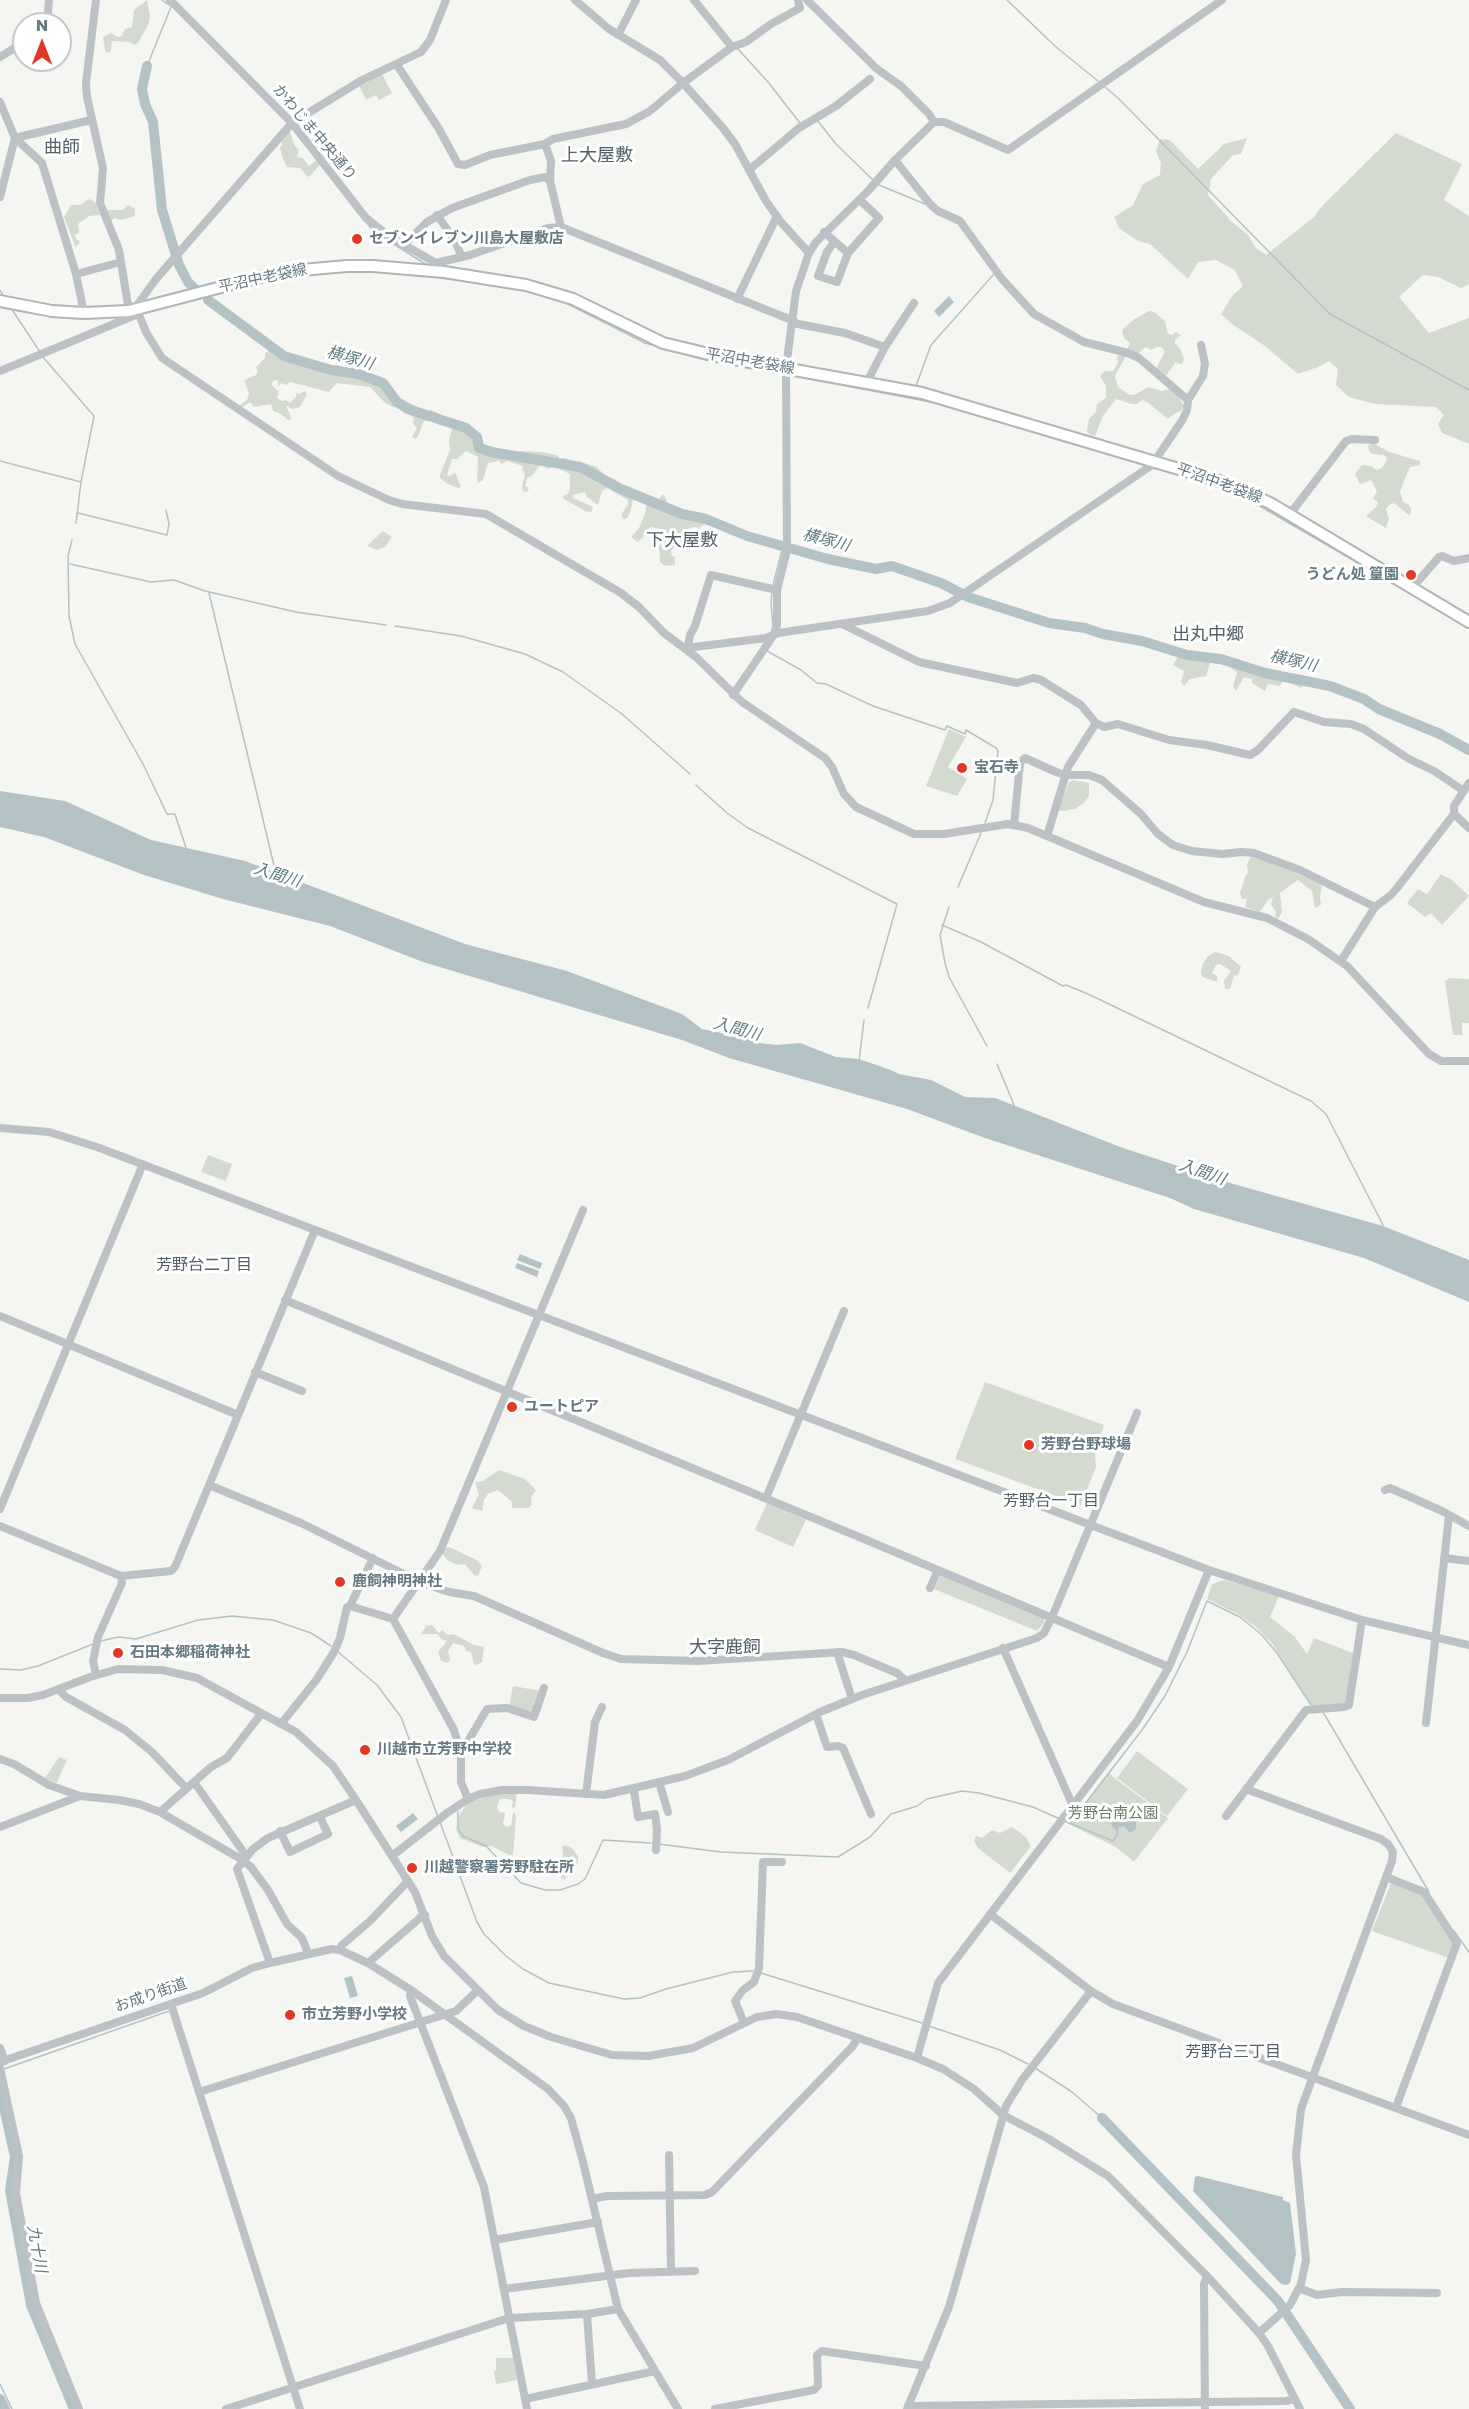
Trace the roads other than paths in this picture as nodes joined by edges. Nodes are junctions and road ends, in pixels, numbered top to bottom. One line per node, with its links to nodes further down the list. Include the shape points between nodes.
1 (96, 0): 17 (street, via 86,83)
2 (170, 0): 19 (street, かわじま中央通り)
3 (446, 0): 13 (street, via 426,46)
4 (575, 0): 11 (street)
5 (636, 0): 11 (street)
6 (708, 0): 10 (street)
7 (798, 0): 12 (street, via 800,8)
8 (807, 0): 18 (street, via 877,69 902,86)
9 (1222, 0): 18 (street, via 1008,150 944,122)
10 (696, 2): 12 (street)
11 (618, 35): 15 (street, via 660,60)
12 (732, 47): 15 (street)
13 (397, 65): 19 (street, via 362,80); 21 (street, via 458,164)
14 (870, 79): 23 (street)
15 (683, 83): 21 (street, via 637,120); 23 (street, via 723,128)
16 (0, 102): 20 (street)
17 (92, 120): 20 (street); 36 (street, via 103,168 100,203)
18 (934, 122): 22 (street)
19 (292, 123): 32 (street, かわじま中央通り, via 366,218); 43 (street, via 163,271)
20 (15, 138): 25 (street); 39 (street, via 42,162)
21 (545, 144): 24 (street)
22 (895, 160): 26 (street); 51 (street, via 930,204 960,221 1002,279 1034,314 1084,342 1139,358)
23 (749, 170): 28 (street)
24 (550, 182): 27 (street, via 545,177 530,180); 29 (street)
25 (0, 197)
26 (860, 200): 30 (street); 34 (street, via 879,218)
27 (437, 215): 32 (street); 35 (street)
28 (777, 216): 33 (street); 40 (street)
29 (561, 228): 35 (street, via 534,232); 40 (street)
30 (824, 232): 31 (street); 33 (street)
31 (834, 242): 34 (street); 34 (street, via 818,276 837,282)
32 (403, 246): 37 (street, かわじま中央通り)
33 (809, 253): 45 (street, via 796,291)
34 (848, 253)
35 (462, 257): 37 (street)
36 (121, 262): 39 (street); 43 (street)
37 (436, 263): 38 (street, かわじま中央通り)
38 (444, 272): 43 (main road, 平沼中老袋線, via 373,266 301,270); 48 (main road, 平沼中老袋線, via 549,291 663,343)
39 (76, 274): 44 (street)
40 (736, 299): 45 (street)
41 (0, 301): 44 (main road, 平沼中老袋線, via 52,312)
42 (914, 303): 47 (street)
43 (134, 311): 44 (main road, 平沼中老袋線); 49 (street); 61 (street, via 162,358 338,476 396,502 486,514 621,593 664,633)
44 (84, 313)
45 (794, 322): 47 (street); 48 (street)
46 (1201, 345): 51 (street, via 1203,376)
47 (885, 347): 50 (street)
48 (786, 368): 50 (main road, 平沼中老袋線); 57 (street, via 787,550)
49 (0, 371)
50 (867, 382): 53 (main road, 平沼中老袋線, via 968,405)
51 (1188, 400): 53 (street, via 1188,410)
52 (1374, 440): 54 (street, via 1346,441)
53 (1155, 462): 54 (main road, 平沼中老袋線, via 1226,483); 59 (street, via 950,603 928,611)
54 (1290, 514): 56 (main road, 平沼中老袋線)
55 (1469, 558): 56 (street, via 1454,561 1439,557)
56 (1412, 588): 58 (main road, 平沼中老袋線)
57 (777, 590): 60 (street, via 777,625); 61 (street, via 711,575)
58 (1469, 622)
59 (842, 624): 60 (street); 63 (street, via 919,662 1017,683 1041,680 1081,705)
60 (773, 636): 61 (street); 62 (street)
61 (687, 647): 62 (street)
62 (733, 695): 68 (street, via 825,758 849,802 914,834)
63 (1096, 723): 64 (street); 66 (street, via 1104,727 1118,724 1169,740 1250,755 1294,712 1303,713 1324,722 1364,729)
64 (1065, 775): 68 (street, via 1022,759); 70 (street); 71 (street, via 1089,775 1102,780 1173,845 1207,853 1242,852 1266,857)
65 (1469, 783): 66 (street)
66 (1464, 791): 67 (street, via 1454,806)
67 (1454, 814): 69 (street); 71 (street, via 1391,896)
68 (1014, 825): 70 (street)
69 (1469, 828)
70 (1047, 836): 72 (street, via 1204,902 1267,918)
71 (1374, 907): 72 (street)
72 (1341, 962): 73 (street, via 1429,1054 1441,1061)
73 (1469, 1061)
74 (0, 1128): 75 (street, via 67,1136)
75 (143, 1164): 77 (street); 82 (street)
76 (583, 1210): 80 (street)
77 (315, 1230): 78 (street); 80 (street)
78 (285, 1300): 83 (street); 85 (street)
79 (843, 1311): 87 (street)
80 (539, 1315): 85 (street); 87 (street)
81 (0, 1316): 82 (street)
82 (68, 1344): 88 (street); 92 (street)
83 (255, 1372): 84 (street); 88 (street)
84 (302, 1391)
85 (508, 1391): 91 (street); 103 (street, via 440,1551)
86 (1137, 1413): 94 (street)
87 (801, 1414): 91 (street); 94 (street)
88 (238, 1415): 89 (street)
89 (209, 1485): 97 (street); 102 (street, via 171,1571)
90 (1385, 1490): 93 (street, via 1390,1488)
91 (766, 1498): 100 (street)
92 (0, 1509)
93 (1449, 1516): 96 (street); 98 (street)
94 (1090, 1525): 101 (street); 106 (street)
95 (0, 1526): 102 (street)
96 (1469, 1526)
97 (373, 1558): 103 (street); 105 (street)
98 (1444, 1558): 99 (street); 109 (street)
99 (1469, 1561)
100 (939, 1570): 104 (street); 106 (street)
101 (1209, 1570): 108 (street); 113 (street)
102 (121, 1576): 114 (street, via 122,1583 98,1637 93,1661)
103 (418, 1581): 107 (street); 112 (street, via 474,1596 621,1659 698,1660)
104 (930, 1588)
105 (350, 1606): 107 (street); 124 (street, via 326,1666)
106 (1052, 1617): 111 (street, via 1037,1638); 113 (street)
107 (393, 1618): 125 (street, via 447,1716)
108 (1362, 1620): 109 (street); 129 (street, via 1349,1705 1306,1710)
109 (1434, 1638): 110 (street); 123 (street)
110 (1469, 1645)
111 (1003, 1648): 115 (street); 135 (street)
112 (837, 1652): 115 (street, via 854,1654 897,1672); 119 (street)
113 (1169, 1667): 135 (street, via 1137,1721)
114 (96, 1675): 117 (street); 121 (street, via 127,1668 174,1671 197,1678)
115 (905, 1680): 119 (street)
116 (544, 1688): 125 (street, via 534,1717 507,1708 487,1709)
117 (59, 1690): 118 (street, via 28,1698); 128 (street, via 125,1730)
118 (0, 1699)
119 (852, 1699): 122 (street)
120 (602, 1707): 131 (street, via 595,1722)
121 (261, 1714): 124 (street); 128 (street, via 227,1758)
122 (816, 1714): 127 (street, via 728,1760); 138 (street, via 827,1747 843,1748)
123 (1426, 1723)
124 (282, 1724): 134 (street, via 333,1766)
125 (461, 1753): 133 (street, via 459,1774)
126 (0, 1759): 132 (street, via 49,1785)
127 (659, 1782): 130 (street); 137 (street)
128 (190, 1785): 136 (street); 145 (street)
129 (1246, 1789): 139 (street); 147 (street, via 1388,1844 1393,1856)
130 (634, 1790): 131 (street); 143 (street, via 638,1817 655,1814)
131 (586, 1794): 133 (street, via 502,1790)
132 (80, 1796): 136 (street, via 119,1800); 141 (street)
133 (468, 1799): 144 (street)
134 (356, 1800): 140 (street); 144 (street)
135 (1073, 1806): 149 (street)
136 (160, 1812): 145 (street)
137 (668, 1812)
138 (871, 1814)
139 (1226, 1816)
140 (320, 1817): 142 (street); 142 (street, via 328,1834 290,1852)
141 (0, 1827)
142 (280, 1832): 145 (street)
143 (656, 1850)
144 (392, 1856): 148 (street)
145 (246, 1859): 152 (street, via 287,1924 302,1938); 153 (street, via 237,1874)
146 (782, 1862): 161 (street, via 763,1862 758,1972 754,1982 735,2001)
147 (1386, 1877): 166 (street); 168 (street, via 1424,1892 1457,1943)
148 (408, 1881): 150 (street); 151 (street)
149 (990, 1914): 157 (street); 164 (street, via 938,1983)
150 (425, 1915): 154 (street); 156 (street, via 439,1950)
151 (340, 1950): 152 (street, お成り街道); 154 (street)
152 (308, 1953): 153 (street, お成り街道)
153 (270, 1963): 158 (street, お成り街道)
154 (368, 1963): 155 (street)
155 (411, 1990): 159 (street); 160 (street)
156 (477, 1991): 159 (street, via 462,2007); 161 (street, via 524,2026 612,2055 648,2056 680,2051 706,2043)
157 (1091, 1991): 166 (street, via 1129,2011); 169 (street, via 1022,2080)
158 (171, 2004): 165 (street, お成り街道); 167 (street)
159 (444, 2015): 160 (street); 173 (street, via 558,2097 571,2118)
160 (420, 2023): 167 (street); 175 (street, via 482,2180)
161 (744, 2023): 162 (street, via 777,2014)
162 (858, 2038): 164 (street); 172 (street, via 712,2192)
163 (0, 2048): 165 (street)
164 (917, 2058): 169 (street, via 962,2081)
165 (2, 2064): 195 (street, via 19,2156 16,2193 36,2303)
166 (1312, 2078): 168 (street); 180 (street, via 1297,2136 1296,2171 1306,2260)
167 (199, 2092): 190 (street)
168 (1396, 2107): 170 (street)
169 (1003, 2115): 179 (street, via 1108,2176); 187 (street, via 949,2307)
170 (1469, 2135)
171 (669, 2155): 172 (street)
172 (670, 2195): 173 (street); 176 (street)
173 (592, 2199): 174 (street)
174 (598, 2222): 175 (street); 178 (street)
175 (494, 2240): 181 (street)
176 (671, 2270): 177 (street); 178 (street)
177 (695, 2271)
178 (609, 2276): 181 (street); 183 (street)
179 (1207, 2276): 186 (street); 192 (street)
180 (1299, 2288): 182 (street, via 1317,2295); 186 (street, via 1289,2306)
181 (504, 2289): 185 (street)
182 (1437, 2293)
183 (618, 2308): 184 (street); 188 (street)
184 (587, 2314): 185 (street); 189 (street)
185 (509, 2319): 190 (street); 191 (street)
186 (1259, 2333): 193 (street)
187 (926, 2366): 194 (street); 200 (street, via 822,2351 817,2355 818,2386 814,2390)
188 (655, 2371): 189 (street); 199 (street)
189 (592, 2385): 191 (street)
190 (294, 2388): 196 (street); 197 (street)
191 (525, 2398): 198 (street)
192 (1205, 2405): 193 (street, via 1286,2401); 194 (street)
193 (1297, 2405)
194 (908, 2408)
195 (79, 2409)
196 (226, 2409)
197 (300, 2409)
198 (527, 2409)
199 (678, 2409)
200 (715, 2409)

